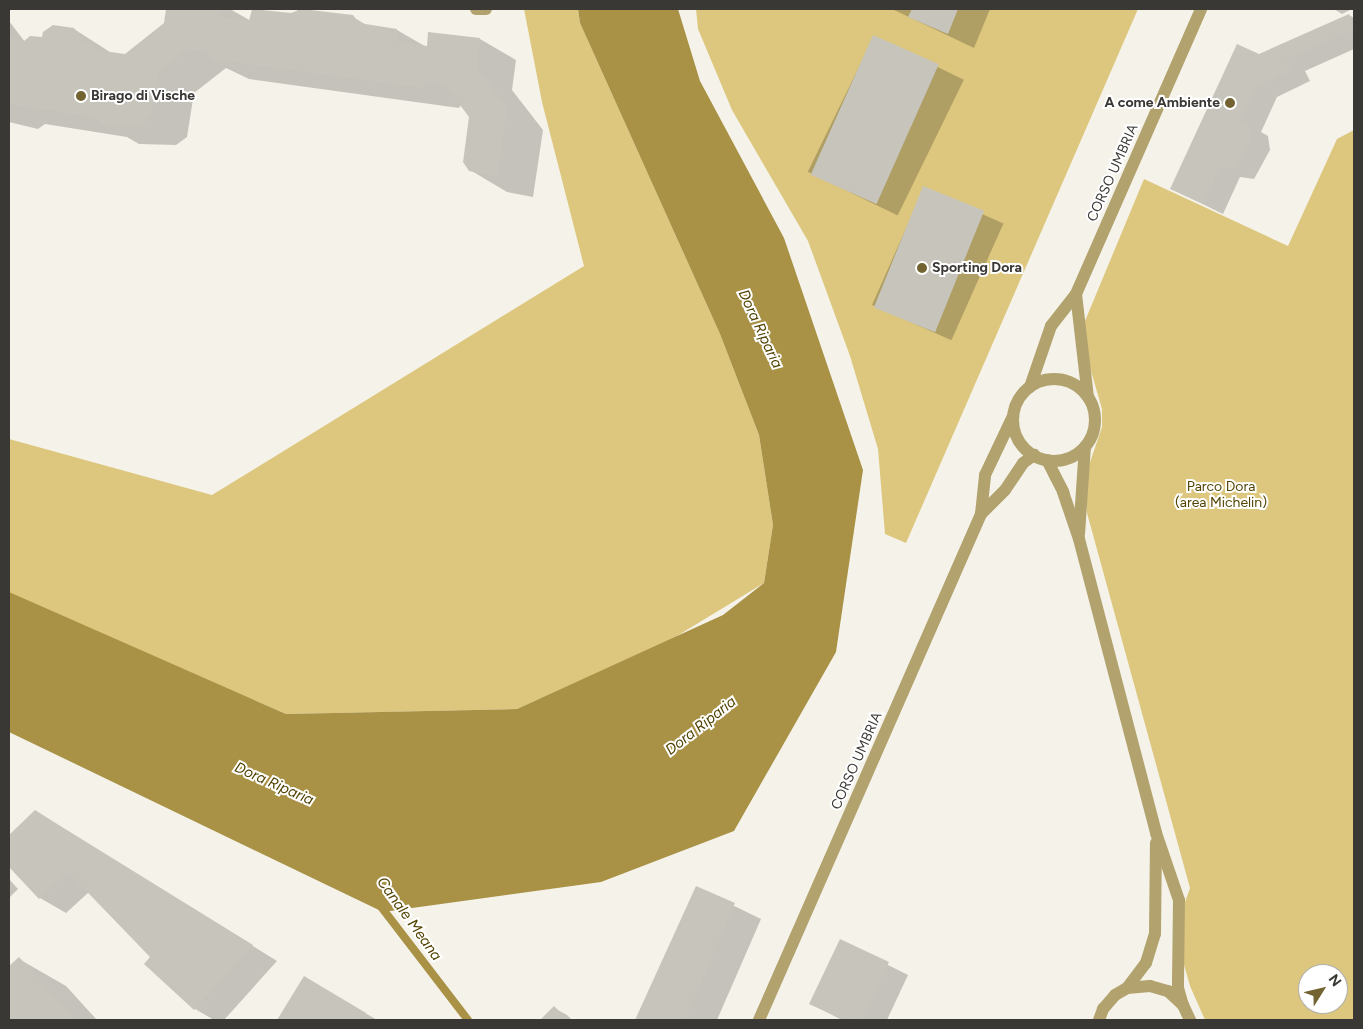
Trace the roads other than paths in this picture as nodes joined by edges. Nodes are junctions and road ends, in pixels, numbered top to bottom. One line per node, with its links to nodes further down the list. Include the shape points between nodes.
1 (476, 9): 2 (street)
2 (486, 9)
3 (1201, 9): 4 (street, CORSO UMBRIA)
4 (1076, 294): 5 (street, CORSO UMBRIA, via 1051,326); 6 (street)
5 (1030, 387): 6 (street, via 1058,378 1071,382); 7 (street, via 1017,402)
6 (1088, 397): 8 (street, via 1095,412 1095,426)
7 (1014, 416): 9 (street, via 1017,438); 11 (street, CORSO UMBRIA, via 985,475)
8 (1085, 447): 10 (street, via 1072,457); 12 (street)
9 (1034, 455): 10 (street); 11 (street, CORSO UMBRIA, via 1023,463 1005,490)
10 (1047, 460): 12 (street, via 1063,492)
11 (982, 514): 16 (street, CORSO UMBRIA)
12 (1079, 539): 13 (street)
13 (1156, 833): 14 (street, via 1155,934 1146,963); 15 (street, via 1179,900 1178,988)
14 (1127, 988): 15 (street, via 1150,986 1168,991); 17 (street, via 1103,1009)
15 (1183, 1005): 18 (street)
16 (760, 1020)
17 (1099, 1020)
18 (1190, 1020)

